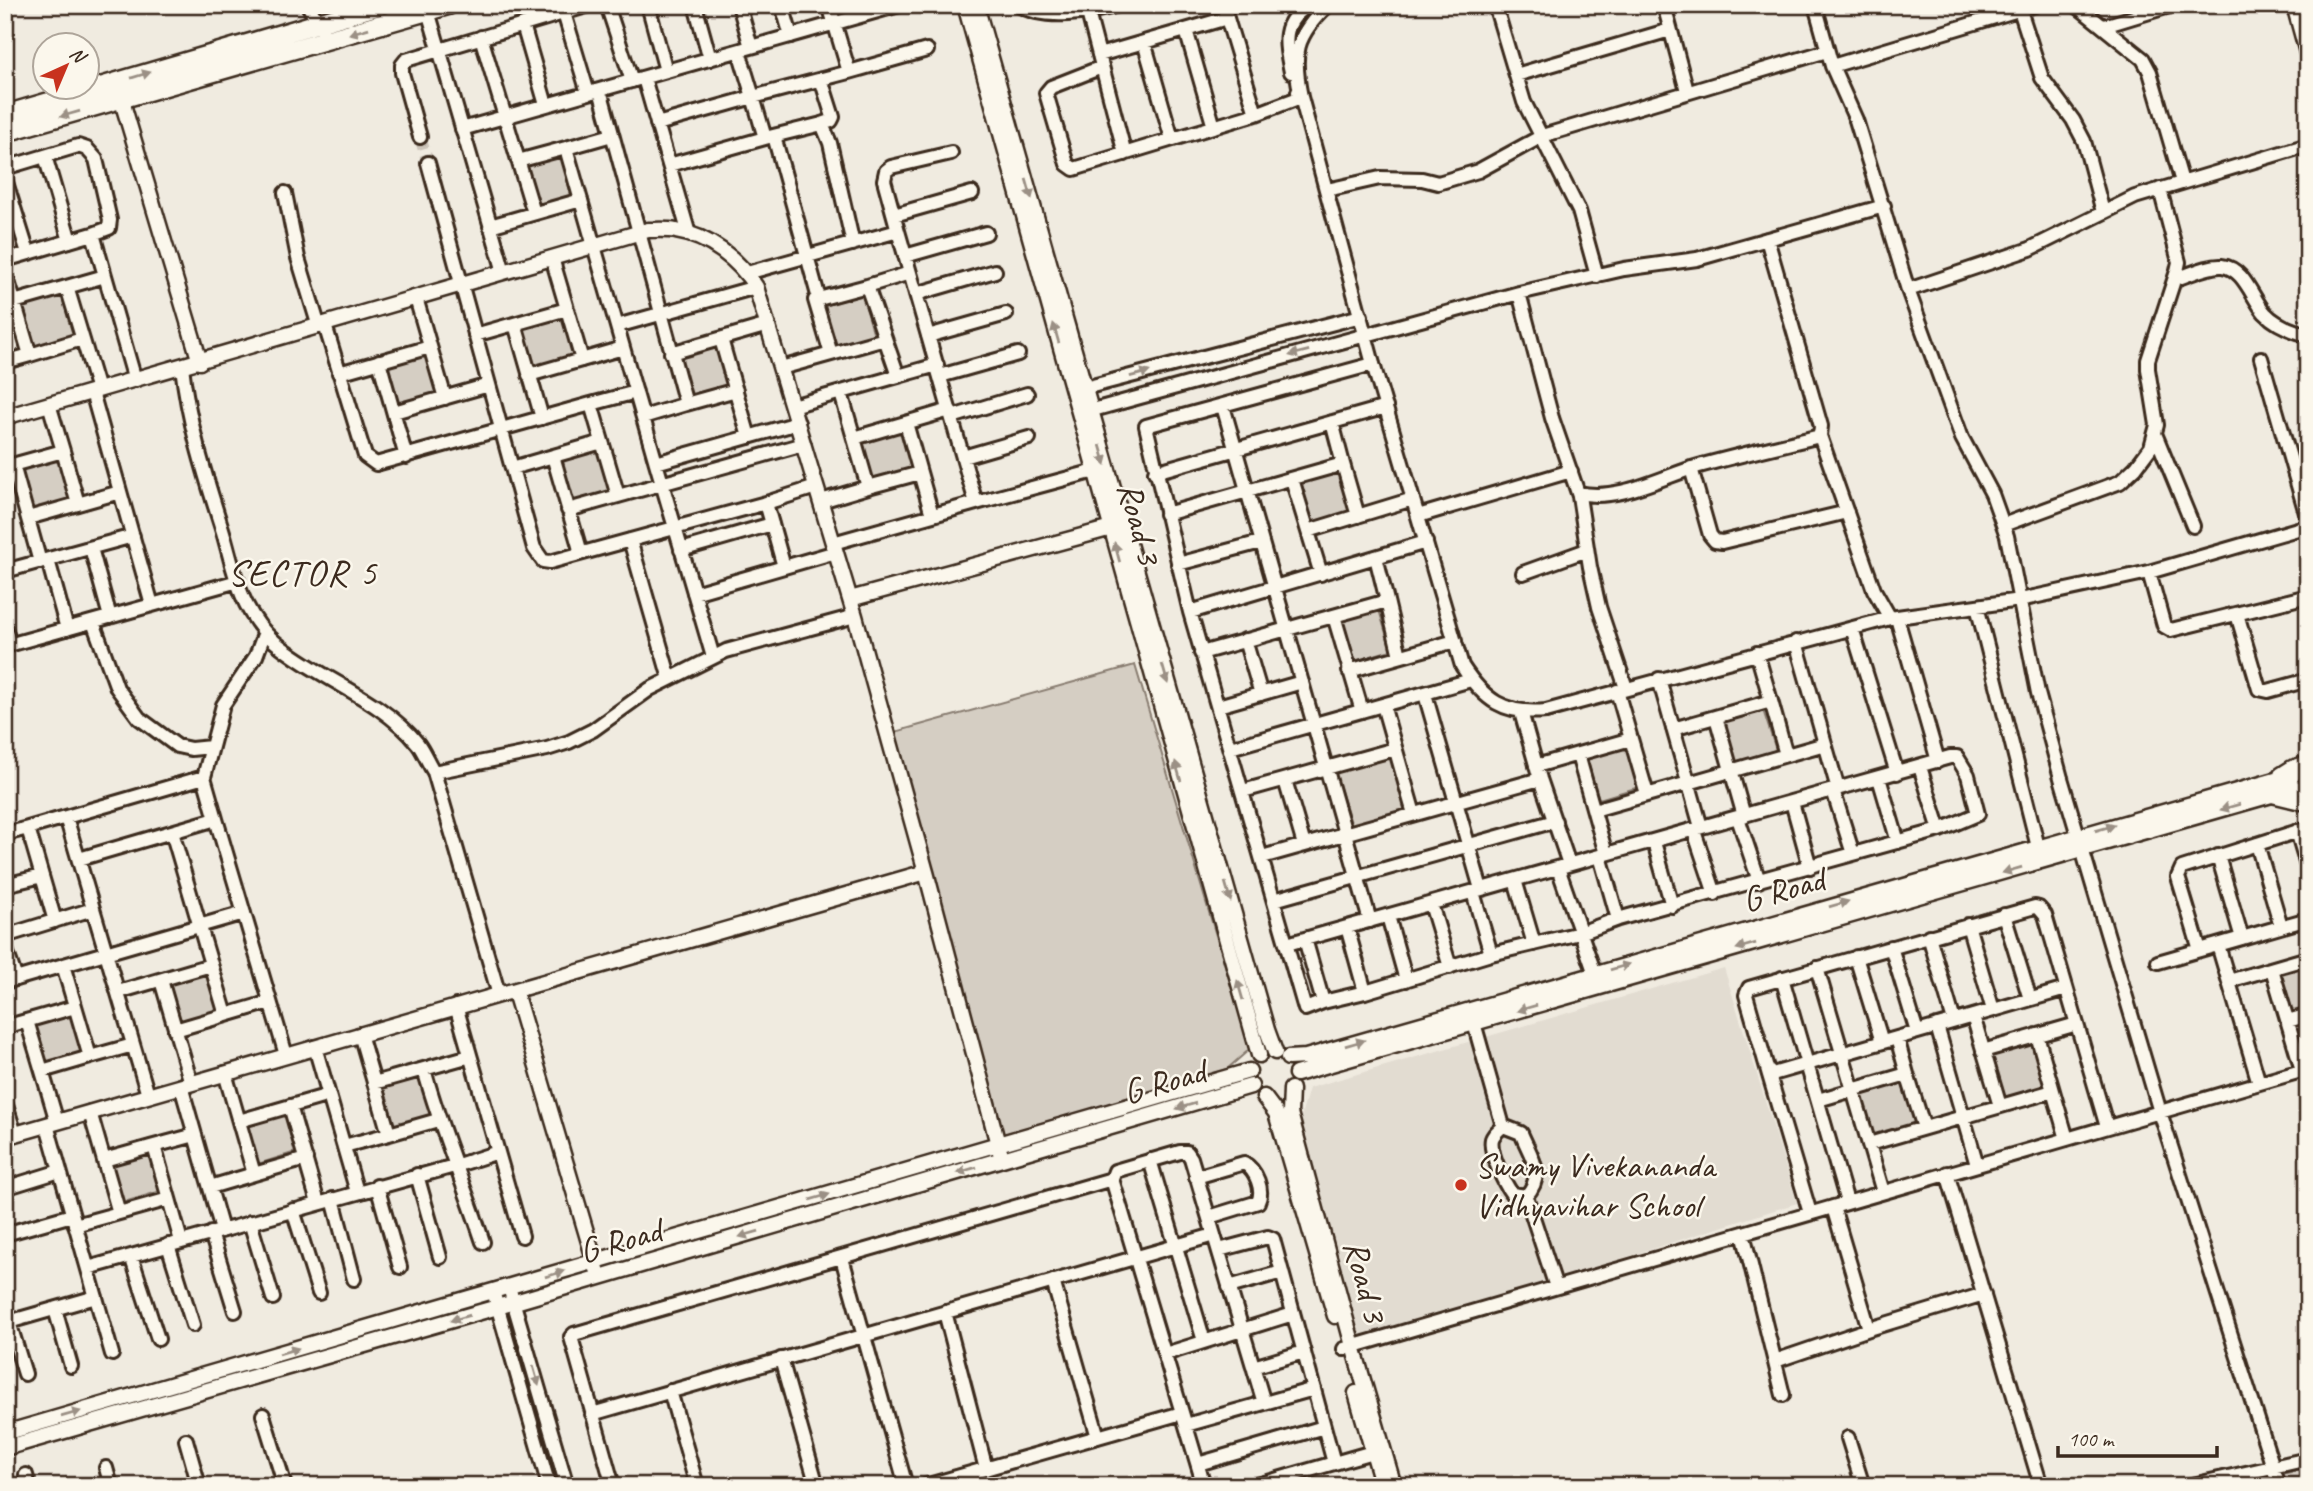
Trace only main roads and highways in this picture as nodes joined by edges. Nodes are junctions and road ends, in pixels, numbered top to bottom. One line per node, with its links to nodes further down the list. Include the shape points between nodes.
1 (380, 5): 3 (main road, one-way to 1)
2 (449, 5): 3 (main road, one-way to 3)
3 (119, 91): 4 (main road); 5 (main road, one-way to 5)
4 (5, 115)
5 (5, 132)

